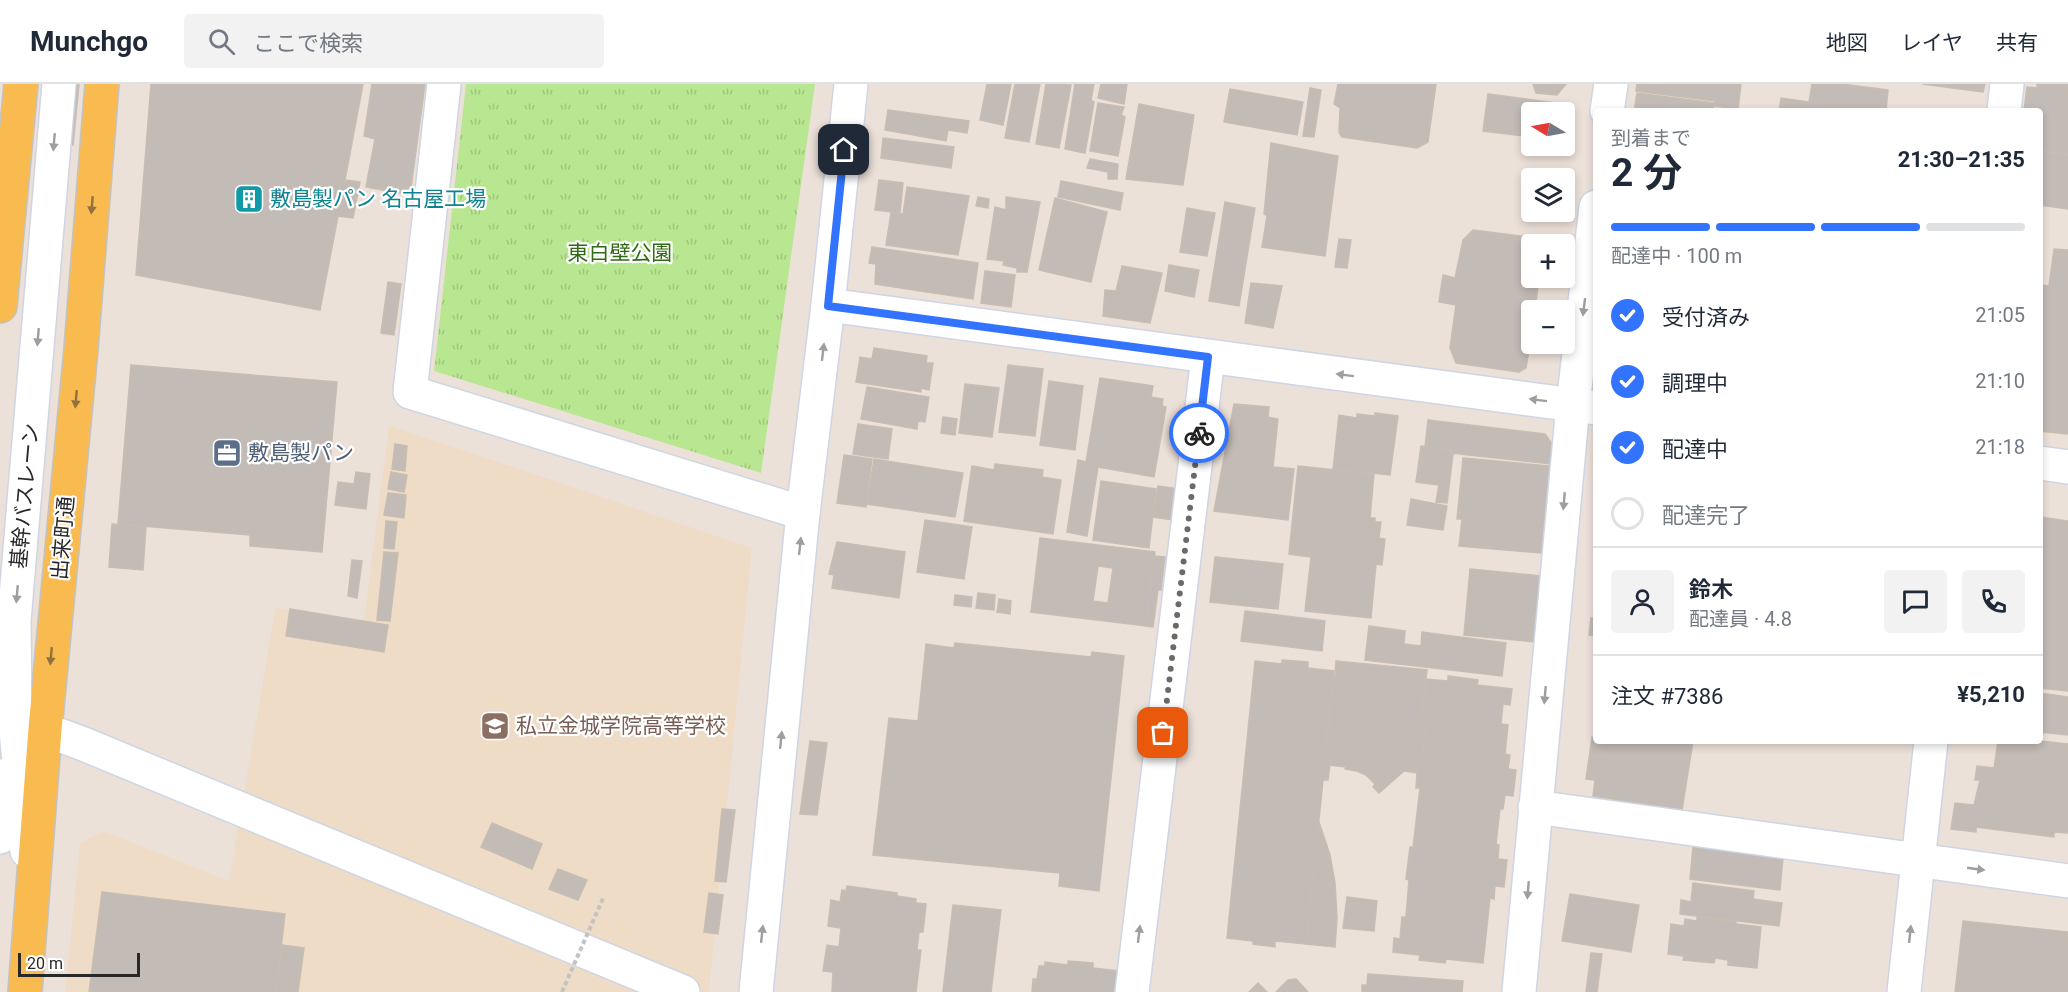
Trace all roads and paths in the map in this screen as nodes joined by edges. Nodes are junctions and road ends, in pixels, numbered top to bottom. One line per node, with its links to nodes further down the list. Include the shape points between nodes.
1 (21, 84): 11 (main road)
2 (59, 84): 18 (street, 基幹バスレーン, one-way to 18, via 14,621)
3 (102, 84): 18 (main road, 出来町通, one-way to 18, via 81,349)
4 (444, 84): 17 (street, via 410,392)
5 (851, 84): 12 (street)
6 (1611, 84): 8 (street)
7 (2007, 84): 9 (street)
8 (1607, 108)
9 (2004, 108)
10 (1593, 257): 14 (street, one-way to 14)
11 (0, 306)
12 (828, 306): 13 (street); 17 (street, one-way to 12)
13 (1208, 357): 14 (street, one-way to 13); 29 (street, one-way to 13)
14 (1584, 406): 20 (street, one-way to 20)
15 (2043, 463): 16 (street)
16 (2068, 467)
17 (803, 513): 28 (street, one-way to 17)
18 (15, 727): 21 (street, 基幹バスレーン); 25 (main road, 出来町通, via 32,909); 27 (street)
19 (1931, 744): 22 (street)
20 (1535, 807): 22 (street); 30 (street, one-way to 30)
21 (0, 837)
22 (1918, 861): 23 (street, one-way to 23); 31 (street, one-way to 22)
23 (2068, 881)
24 (604, 896): 26 (path, bridge)
25 (26, 992)
26 (562, 992)
27 (683, 992)
28 (756, 992)
29 (1132, 992)
30 (1519, 992)
31 (1904, 992)

